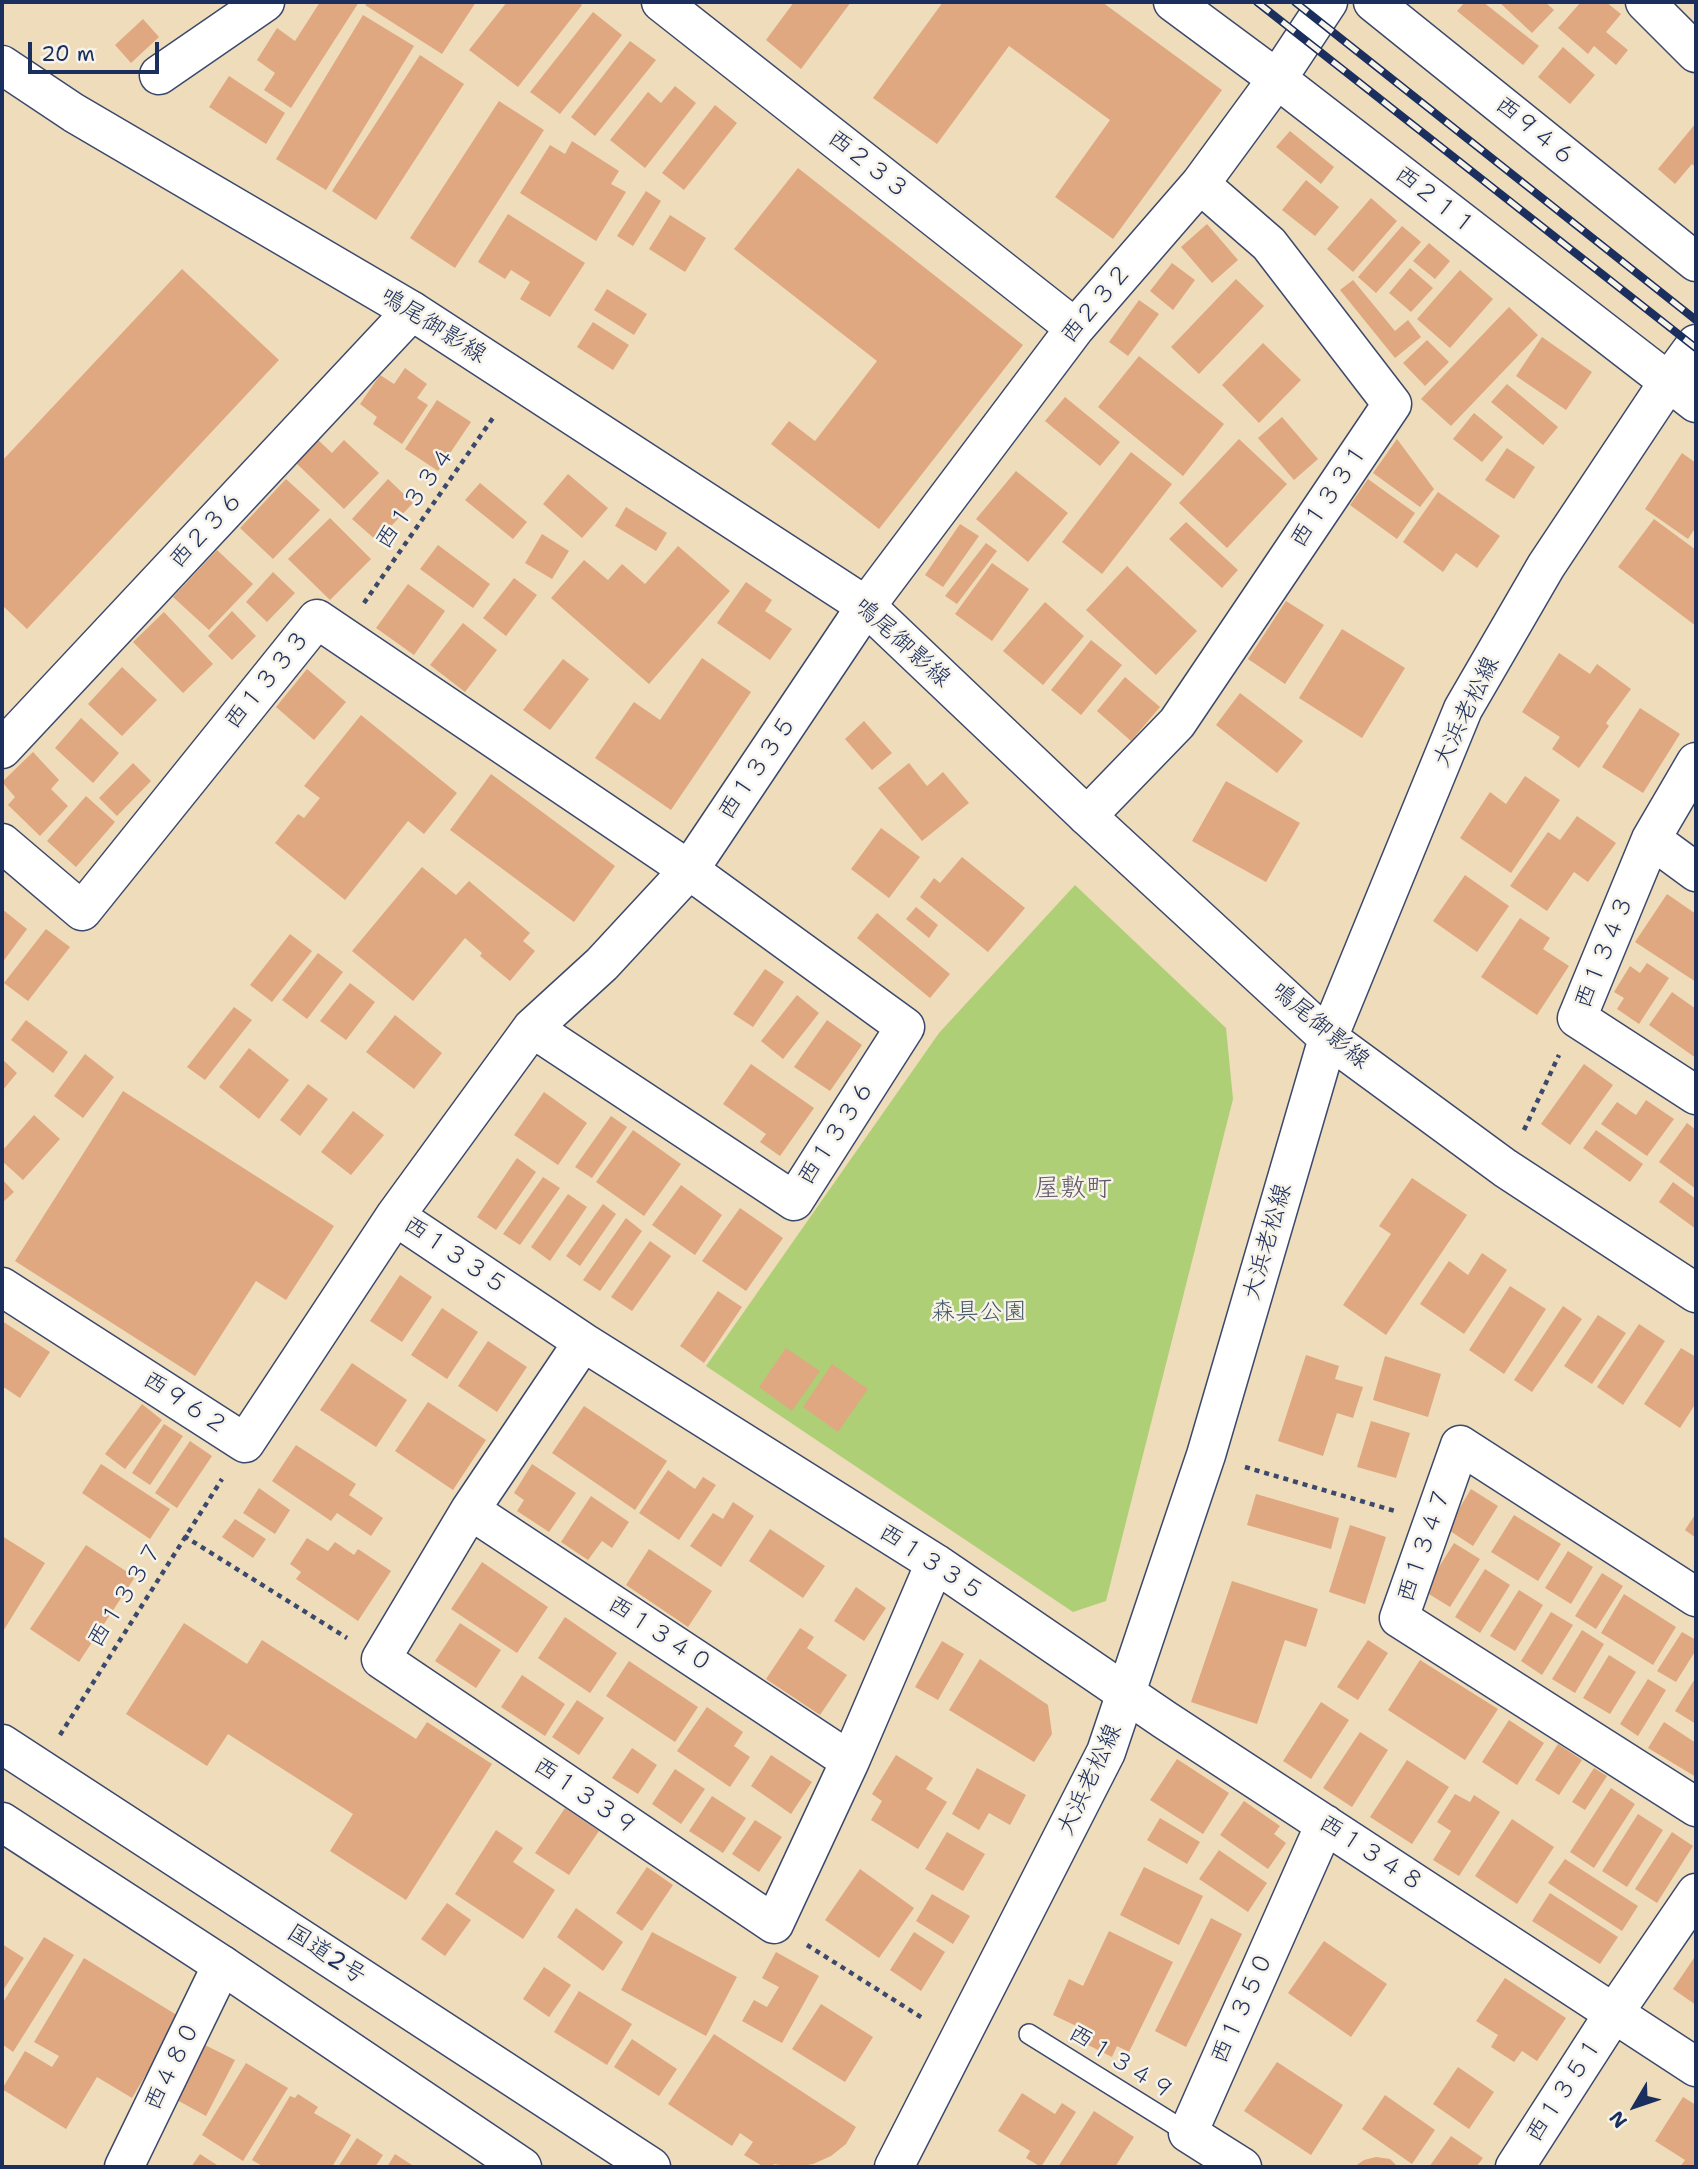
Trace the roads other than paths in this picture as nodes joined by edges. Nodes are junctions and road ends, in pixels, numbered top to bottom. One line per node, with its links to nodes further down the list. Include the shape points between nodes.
1 (265, 2): 9 (main road)
2 (661, 2): 14 (main road, 西２３３)
3 (1173, 2): 10 (main road, 西２１１)
4 (1328, 2): 10 (main road, 西２３２)
5 (1373, 2): 12 (main road, 西９４６)
6 (1645, 2): 7 (main road)
7 (1696, 53)
8 (2, 65): 13 (main road, 鳴尾御影線, via 83,119)
9 (159, 75)
10 (1277, 79): 11 (main road, 西２３２); 16 (main road, 西２１１)
11 (1200, 184): 14 (main road, 西２３２); 20 (main road, 西１３３１, via 1269,244 1392,404 1177,723)
12 (1696, 262)
13 (412, 311): 17 (main road, 鳴尾御影線); 18 (main road, 西２３６)
14 (1075, 328): 17 (main road, 西２３２)
15 (1696, 344): 16 (main road, 大浜老松線)
16 (1682, 392): 26 (main road, 大浜老松線, via 1546,566 1463,709)
17 (866, 606): 20 (main road, 鳴尾御影線); 23 (main road, 西１３３５)
18 (2, 749)
19 (1696, 762): 21 (main road, 西１３４３)
20 (1087, 816): 26 (main road, 鳴尾御影線)
21 (1651, 839): 24 (main road); 27 (main road, 西１３４３, via 1577,1018)
22 (2, 843): 23 (main road, 西１３３３, via 82,911 317,619)
23 (689, 870): 25 (main road, 西１３３５, via 602,964); 25 (main road, 西１３３６, via 905,1027 794,1201)
24 (1696, 873)
25 (532, 1028): 28 (main road, 西１３３５)
26 (1328, 1038): 30 (main road, 鳴尾御影線, via 1505,1168); 35 (main road, 大浜老松線, via 1206,1455)
27 (1696, 1095)
28 (395, 1216): 29 (main road, 西９６２, via 245,1443); 31 (main road, 西１３３５)
29 (2, 1287)
30 (1696, 1293)
31 (583, 1342): 32 (main road); 33 (main road, 西１３３５)
32 (470, 1510): 37 (main road, 西１３４０); 37 (main road, 西１３３９, via 381,1659 774,1924)
33 (935, 1563): 35 (main road, 西１３３５); 37 (main road)
34 (1696, 1597): 38 (main road, 西１３４７, via 1460,1445 1399,1618)
35 (1128, 1695): 40 (main road, 西１３４８); 50 (main road, 大浜老松線, via 1107,1752)
36 (2, 1744): 49 (main road, 国道2号)
37 (850, 1761)
38 (1696, 1807)
39 (2, 1822): 42 (main road)
40 (1325, 1824): 43 (main road, 西１３４８); 46 (main road, 西１３５０)
41 (1696, 1893): 43 (main road, 西１３５１)
42 (222, 1965): 47 (main road, 西４８０); 48 (main road)
43 (1614, 2013): 45 (main road, 西１３４８); 52 (main road, 西１３５１)
44 (1029, 2034): 46 (lane, 西１３４９)
45 (1696, 2067)
46 (1188, 2133): 51 (main road)
47 (124, 2167)
48 (522, 2167)
49 (651, 2167)
50 (894, 2167)
51 (1242, 2167)
52 (1515, 2167)

